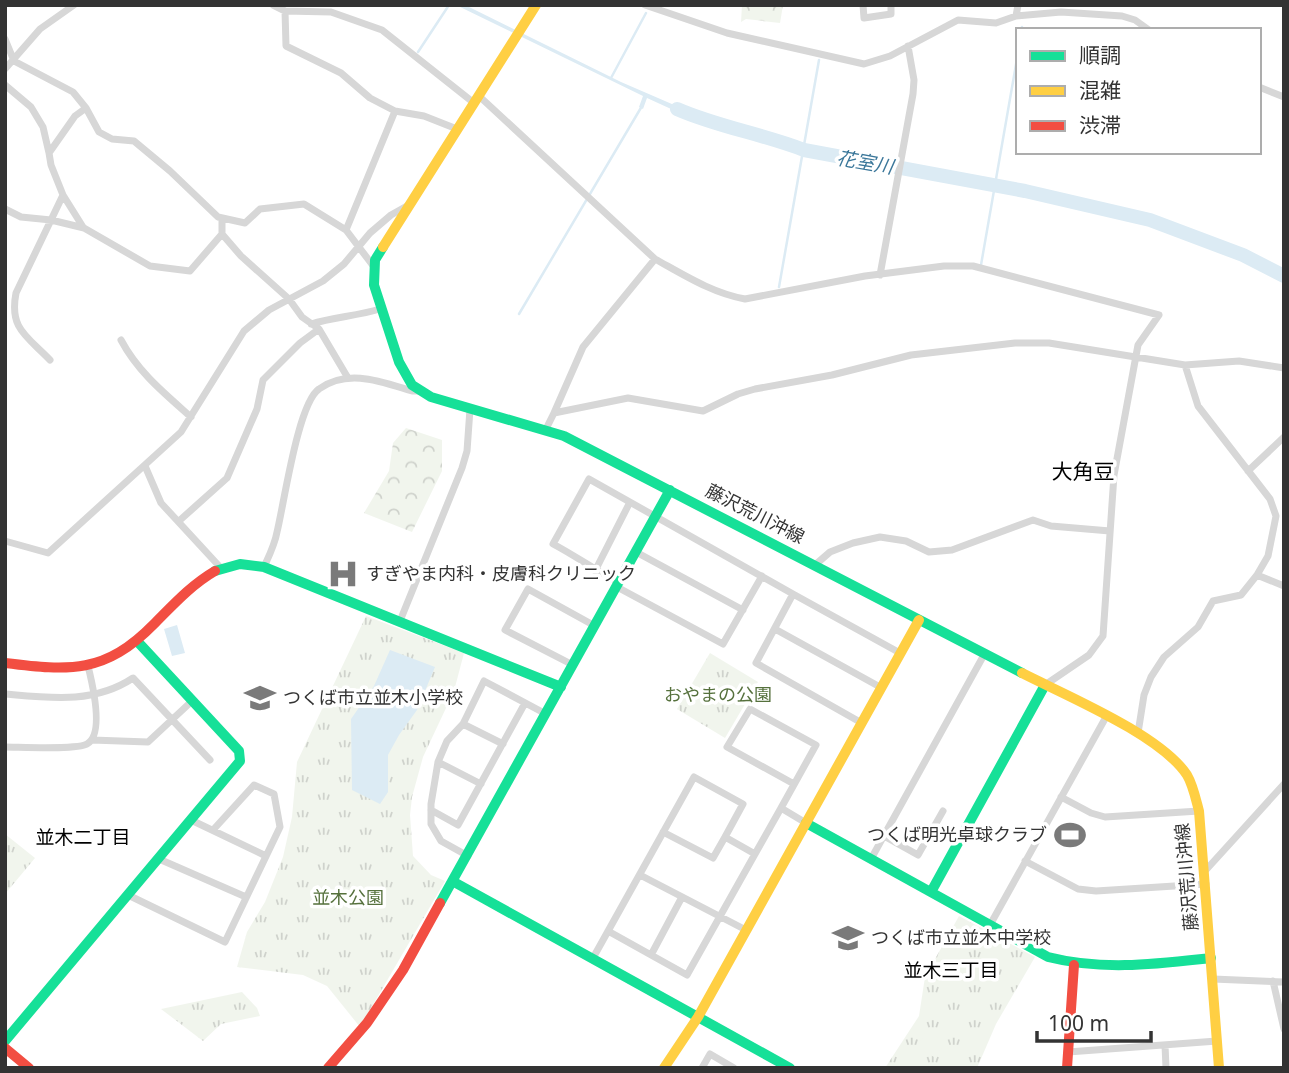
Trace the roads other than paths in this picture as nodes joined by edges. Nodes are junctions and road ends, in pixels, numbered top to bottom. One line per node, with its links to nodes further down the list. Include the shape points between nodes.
1 (74, 5): 13 (street, via 40,29)
2 (273, 5): 8 (street)
3 (536, 5): 18 (street)
4 (645, 5): 12 (street, via 727,33 864,64)
5 (863, 5): 6 (street, via 864,18 891,14)
6 (891, 5)
7 (1018, 5): 9 (street)
8 (285, 11): 18 (street, via 331,12 382,30); 20 (street, via 286,46 341,73 370,98)
9 (1016, 16): 10 (street, via 1061,12 1122,16); 12 (street, via 996,23 958,20)
10 (1146, 28)
11 (5, 39): 13 (street)
12 (908, 46): 34 (street, via 914,94)
13 (14, 61): 14 (street); 19 (street, via 73,92)
14 (5, 69)
15 (5, 85): 22 (street, via 26,102 43,127)
16 (1261, 88): 17 (street)
17 (1284, 97)
18 (476, 100): 21 (street); 32 (street)
19 (86, 108): 22 (street); 26 (street, via 99,132 134,141)
20 (395, 111): 21 (street); 29 (street)
21 (457, 129): 24 (street)
22 (49, 153): 23 (street)
23 (63, 195): 27 (street); 28 (street)
24 (407, 205): 31 (street); 33 (street)
25 (5, 209): 27 (street, via 20,217)
26 (222, 219): 29 (street, via 245,223 260,209 304,204); 30 (street)
27 (51, 220): 28 (street); 41 (street, via 13,305 16,325)
28 (84, 228): 30 (street, via 142,263 191,271)
29 (346, 230): 31 (street)
30 (222, 234): 35 (street)
31 (359, 246): 33 (street); 35 (street, via 323,281)
32 (655, 259): 34 (street, via 708,287 745,299); 47 (street, via 583,347)
33 (374, 267): 36 (street)
34 (880, 275): 40 (street, via 973,266 1159,315 1138,345)
35 (289, 299): 37 (street); 48 (street, via 244,331)
36 (380, 309): 37 (street); 45 (street, via 403,371)
37 (311, 324): 38 (street)
38 (319, 329): 44 (street); 57 (street, via 263,380 257,409 227,478)
39 (121, 340): 48 (street, via 131,359)
40 (1135, 358): 42 (street); 47 (street, via 1049,343 1015,342 911,355 755,389 703,411 628,398); 59 (street, via 1114,475)
41 (50, 360)
42 (1185, 365): 43 (street, via 1239,361); 52 (street, via 1198,406)
43 (1284, 368)
44 (348, 378): 45 (street, via 373,379); 64 (street, via 319,388 310,401 277,534)
45 (419, 391): 46 (street, 藤沢荒川沖線)
46 (470, 409): 49 (street, 藤沢荒川沖線); 73 (street, via 462,468)
47 (554, 413): 49 (street)
48 (191, 417): 51 (street)
49 (546, 429): 53 (street, 藤沢荒川沖線)
50 (1284, 436): 52 (street)
51 (145, 466): 57 (street, via 161,503); 60 (street, via 48,553)
52 (1248, 471): 56 (street, via 1270,499)
53 (670, 490): 55 (street); 62 (street, 藤沢荒川沖線)
54 (630, 502): 55 (street); 65 (street); 65 (street, via 589,479 553,544)
55 (656, 516): 61 (street); 67 (street)
56 (1276, 516): 58 (street); 66 (street, via 1268,556)
57 (179, 521): 63 (street)
58 (1284, 523)
59 (1110, 531): 62 (street, via 1051,526 1034,520 952,550 929,552 906,541 880,537 853,542); 82 (street, via 1100,641 1089,655)
60 (5, 541)
61 (636, 551): 68 (street); 71 (street)
62 (815, 565): 72 (street, 藤沢荒川沖線)
63 (220, 567): 64 (street, via 243,563); 76 (street, via 202,578)
64 (264, 567): 73 (street)
65 (595, 571): 68 (street)
66 (1257, 575): 69 (street); 94 (street, via 1241,596 1213,601 1198,627 1164,657 1144,695)
67 (762, 576): 70 (street); 71 (street)
68 (618, 584): 71 (street, via 723,644); 74 (street)
69 (1284, 586)
70 (793, 594): 75 (street); 77 (street)
71 (743, 610)
72 (919, 620): 77 (street); 78 (street, 藤沢荒川沖線)
73 (400, 621): 83 (street)
74 (595, 626): 80 (street); 80 (street, via 528,589 505,630)
75 (775, 629): 84 (street); 92 (street, via 756,663)
76 (137, 641): 81 (street); 87 (street)
77 (900, 653): 84 (street)
78 (985, 653): 82 (street, 藤沢荒川沖線); 112 (street)
79 (5, 663): 81 (street)
80 (573, 665): 83 (street)
81 (88, 666): 86 (street)
82 (1045, 685): 90 (street, 藤沢荒川沖線); 124 (street)
83 (561, 687): 89 (street)
84 (880, 687): 92 (street)
85 (5, 694): 86 (street)
86 (95, 695): 91 (street, via 133,678); 95 (street)
87 (192, 701): 91 (street); 108 (street, via 240,756)
88 (525, 703): 89 (street); 93 (street, via 484,681); 96 (street)
89 (546, 714): 116 (street)
90 (1105, 717): 94 (street, 藤沢荒川沖線); 103 (street)
91 (172, 720): 95 (street, via 148,742); 98 (street)
92 (860, 722): 109 (street)
93 (463, 724): 96 (street); 99 (street, via 447,741)
94 (1138, 733): 107 (street, 藤沢荒川沖線, via 1179,764 1189,778)
95 (92, 740): 97 (street, via 80,747)
96 (503, 744): 100 (street)
97 (5, 747)
98 (211, 760)
99 (438, 762): 100 (street); 105 (street)
100 (481, 784): 105 (street, via 458,825)
101 (794, 784): 101 (street, via 816,745 750,709 727,747); 104 (street)
102 (1283, 786): 120 (street)
103 (1061, 797): 107 (street, via 1105,817); 119 (street)
104 (781, 808): 109 (street); 114 (street)
105 (431, 810): 116 (street, via 431,824 441,841)
106 (943, 811): 112 (street, via 918,855)
107 (1199, 811): 120 (street, 藤沢荒川沖線)
108 (191, 820): 110 (street); 117 (street)
109 (806, 823): 118 (street); 130 (street)
110 (213, 830): 115 (street); 115 (street, via 254,785 274,794 280,827)
111 (663, 832): 113 (street, via 713,858); 113 (street, via 694,777 743,804); 121 (street)
112 (884, 836): 118 (street)
113 (725, 837): 114 (street)
114 (755, 854): 128 (street)
115 (266, 856): 126 (street)
116 (468, 856): 122 (street)
117 (159, 859): 125 (street); 126 (street)
118 (871, 859): 124 (street)
119 (1026, 861): 123 (street, via 1078,889); 129 (street)
120 (1205, 871): 123 (street, 藤沢荒川沖線)
121 (640, 875): 127 (street); 131 (street)
122 (454, 881): 133 (street); 147 (street, via 391,989)
123 (1206, 884): 134 (street, 藤沢荒川沖線)
124 (931, 892): 129 (street)
125 (128, 895): 126 (street, via 225,943); 141 (street)
126 (246, 898)
127 (682, 898): 128 (street); 132 (street)
128 (720, 918): 130 (street); 132 (street, via 687,975)
129 (990, 925): 135 (street, via 1048,957)
130 (746, 930): 139 (street)
131 (608, 931): 132 (street); 133 (street)
132 (651, 955)
133 (593, 958): 139 (street)
134 (1211, 958): 135 (street, via 1112,967); 136 (street, 藤沢荒川沖線)
135 (1074, 965): 145 (street)
136 (1213, 979): 137 (street); 142 (street, 藤沢荒川沖線)
137 (1273, 981): 138 (street); 140 (street)
138 (1284, 982)
139 (698, 1017): 148 (street); 151 (street)
140 (1284, 1029)
141 (5, 1041)
142 (1217, 1041): 143 (street); 154 (street, 藤沢荒川沖線)
143 (1165, 1045): 145 (street); 153 (street)
144 (5, 1048): 146 (street)
145 (1068, 1052): 152 (street)
146 (29, 1068)
147 (328, 1068)
148 (664, 1068)
149 (702, 1068): 150 (street, via 710,1054)
150 (734, 1068)
151 (790, 1068)
152 (1067, 1068)
153 (1166, 1068)
154 (1219, 1068)

